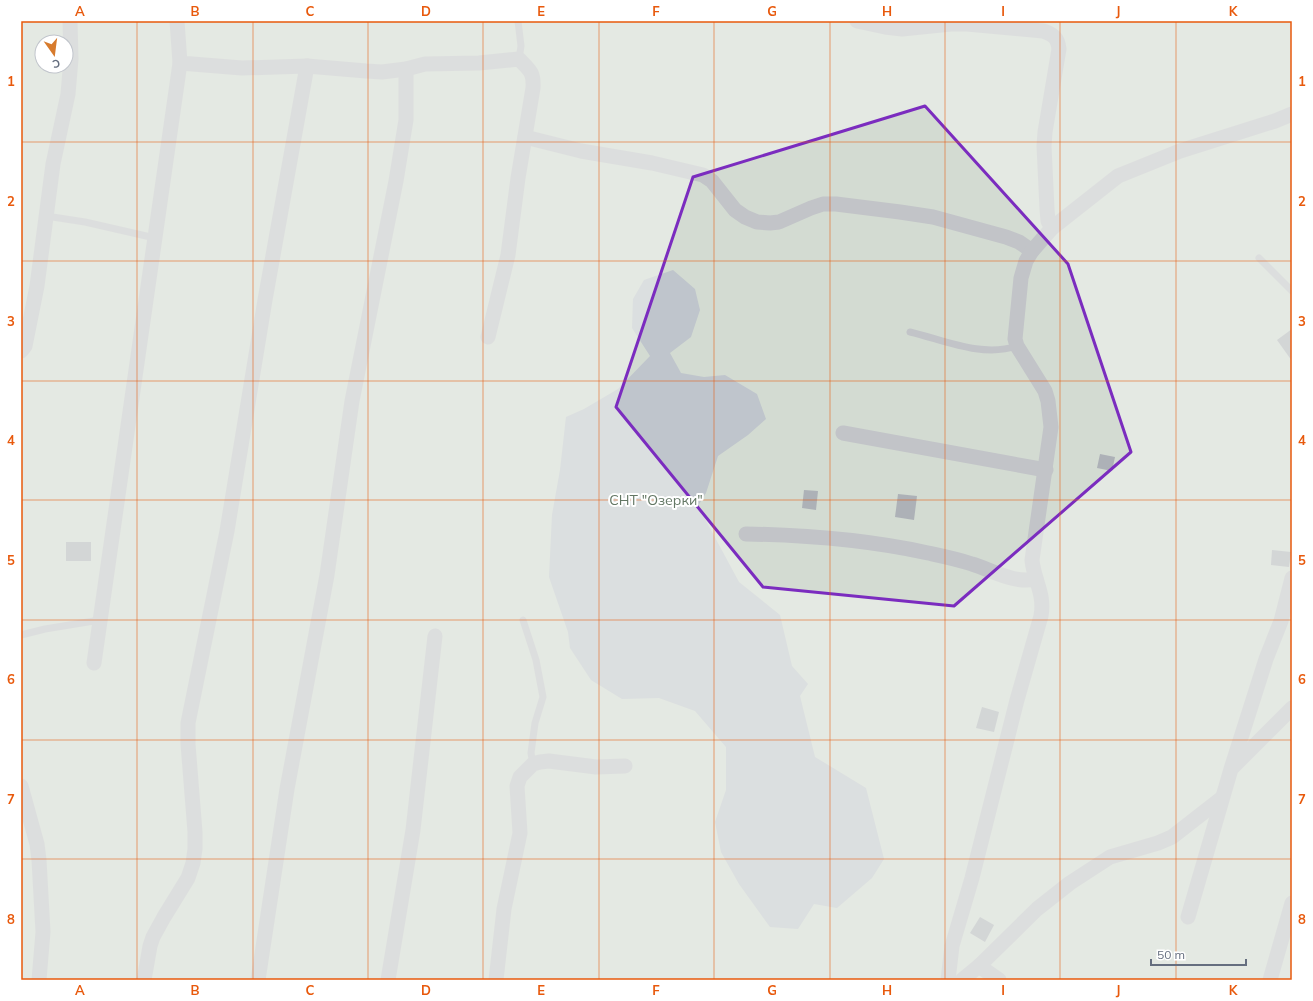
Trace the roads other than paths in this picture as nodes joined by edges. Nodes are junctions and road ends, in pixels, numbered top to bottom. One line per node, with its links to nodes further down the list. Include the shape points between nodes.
1 (70, 21): 11 (street, via 71,59 68,94)
2 (177, 21): 6 (street)
3 (518, 21): 5 (lane, via 522,46)
4 (857, 21): 12 (street, via 902,29 967,24 1043,31 1055,37 1058,49 1044,146 1048,221)
5 (519, 59): 8 (street, via 432,64); 10 (street, via 532,72 534,78)
6 (180, 63): 7 (street, via 242,68); 13 (street)
7 (307, 66): 8 (street, via 366,72); 42 (street, via 227,531 188,723 195,832 193,863 188,878 153,937)
8 (406, 69): 43 (street, via 405,128 354,394 327,575 287,789)
9 (1292, 114): 12 (street, via 1180,151 1118,176)
10 (525, 138): 14 (street, via 703,175 712,181 735,210 757,222 779,222 823,204 836,204 932,217 1006,237); 18 (street, via 508,255)
11 (46, 216): 13 (lane); 20 (street, via 37,286 25,346)
12 (1052, 228): 14 (street)
13 (155, 238): 26 (street)
14 (1032, 251): 19 (street, via 1021,278 1015,330)
15 (1259, 258): 16 (lane)
16 (1292, 291)
17 (910, 332): 19 (lane, via 965,346 999,350)
18 (488, 337)
19 (1017, 346): 22 (street, via 1036,375 1048,401 1052,427)
20 (21, 351)
21 (843, 433): 22 (street)
22 (1046, 470): 25 (street, via 1032,560)
23 (746, 534): 25 (street, via 834,539 902,548 971,563 1018,580)
24 (1292, 578): 28 (street)
25 (1036, 580): 46 (street, via 1043,605 1041,616 952,946)
26 (100, 620): 29 (lane); 31 (street)
27 (523, 620): 33 (lane, via 536,660 543,697 535,723 531,753)
28 (1287, 623): 35 (street, via 1266,659)
29 (21, 635)
30 (435, 636): 44 (street, via 414,823)
31 (94, 663)
32 (1292, 708): 35 (street)
33 (533, 764): 34 (street, via 549,762 596,767); 45 (street, via 520,778 517,786 520,833 504,909)
34 (625, 766)
35 (1231, 769): 37 (street)
36 (21, 786): 41 (street, via 39,860 43,932)
37 (1222, 798): 39 (street); 40 (street, via 1172,837 1099,862 1037,909)
38 (1292, 903): 49 (street)
39 (1188, 917)
40 (979, 966): 47 (street); 48 (street)
41 (39, 980)
42 (144, 980)
43 (258, 980)
44 (388, 980)
45 (496, 980)
46 (948, 980)
47 (962, 980)
48 (999, 980)
49 (1270, 980)

